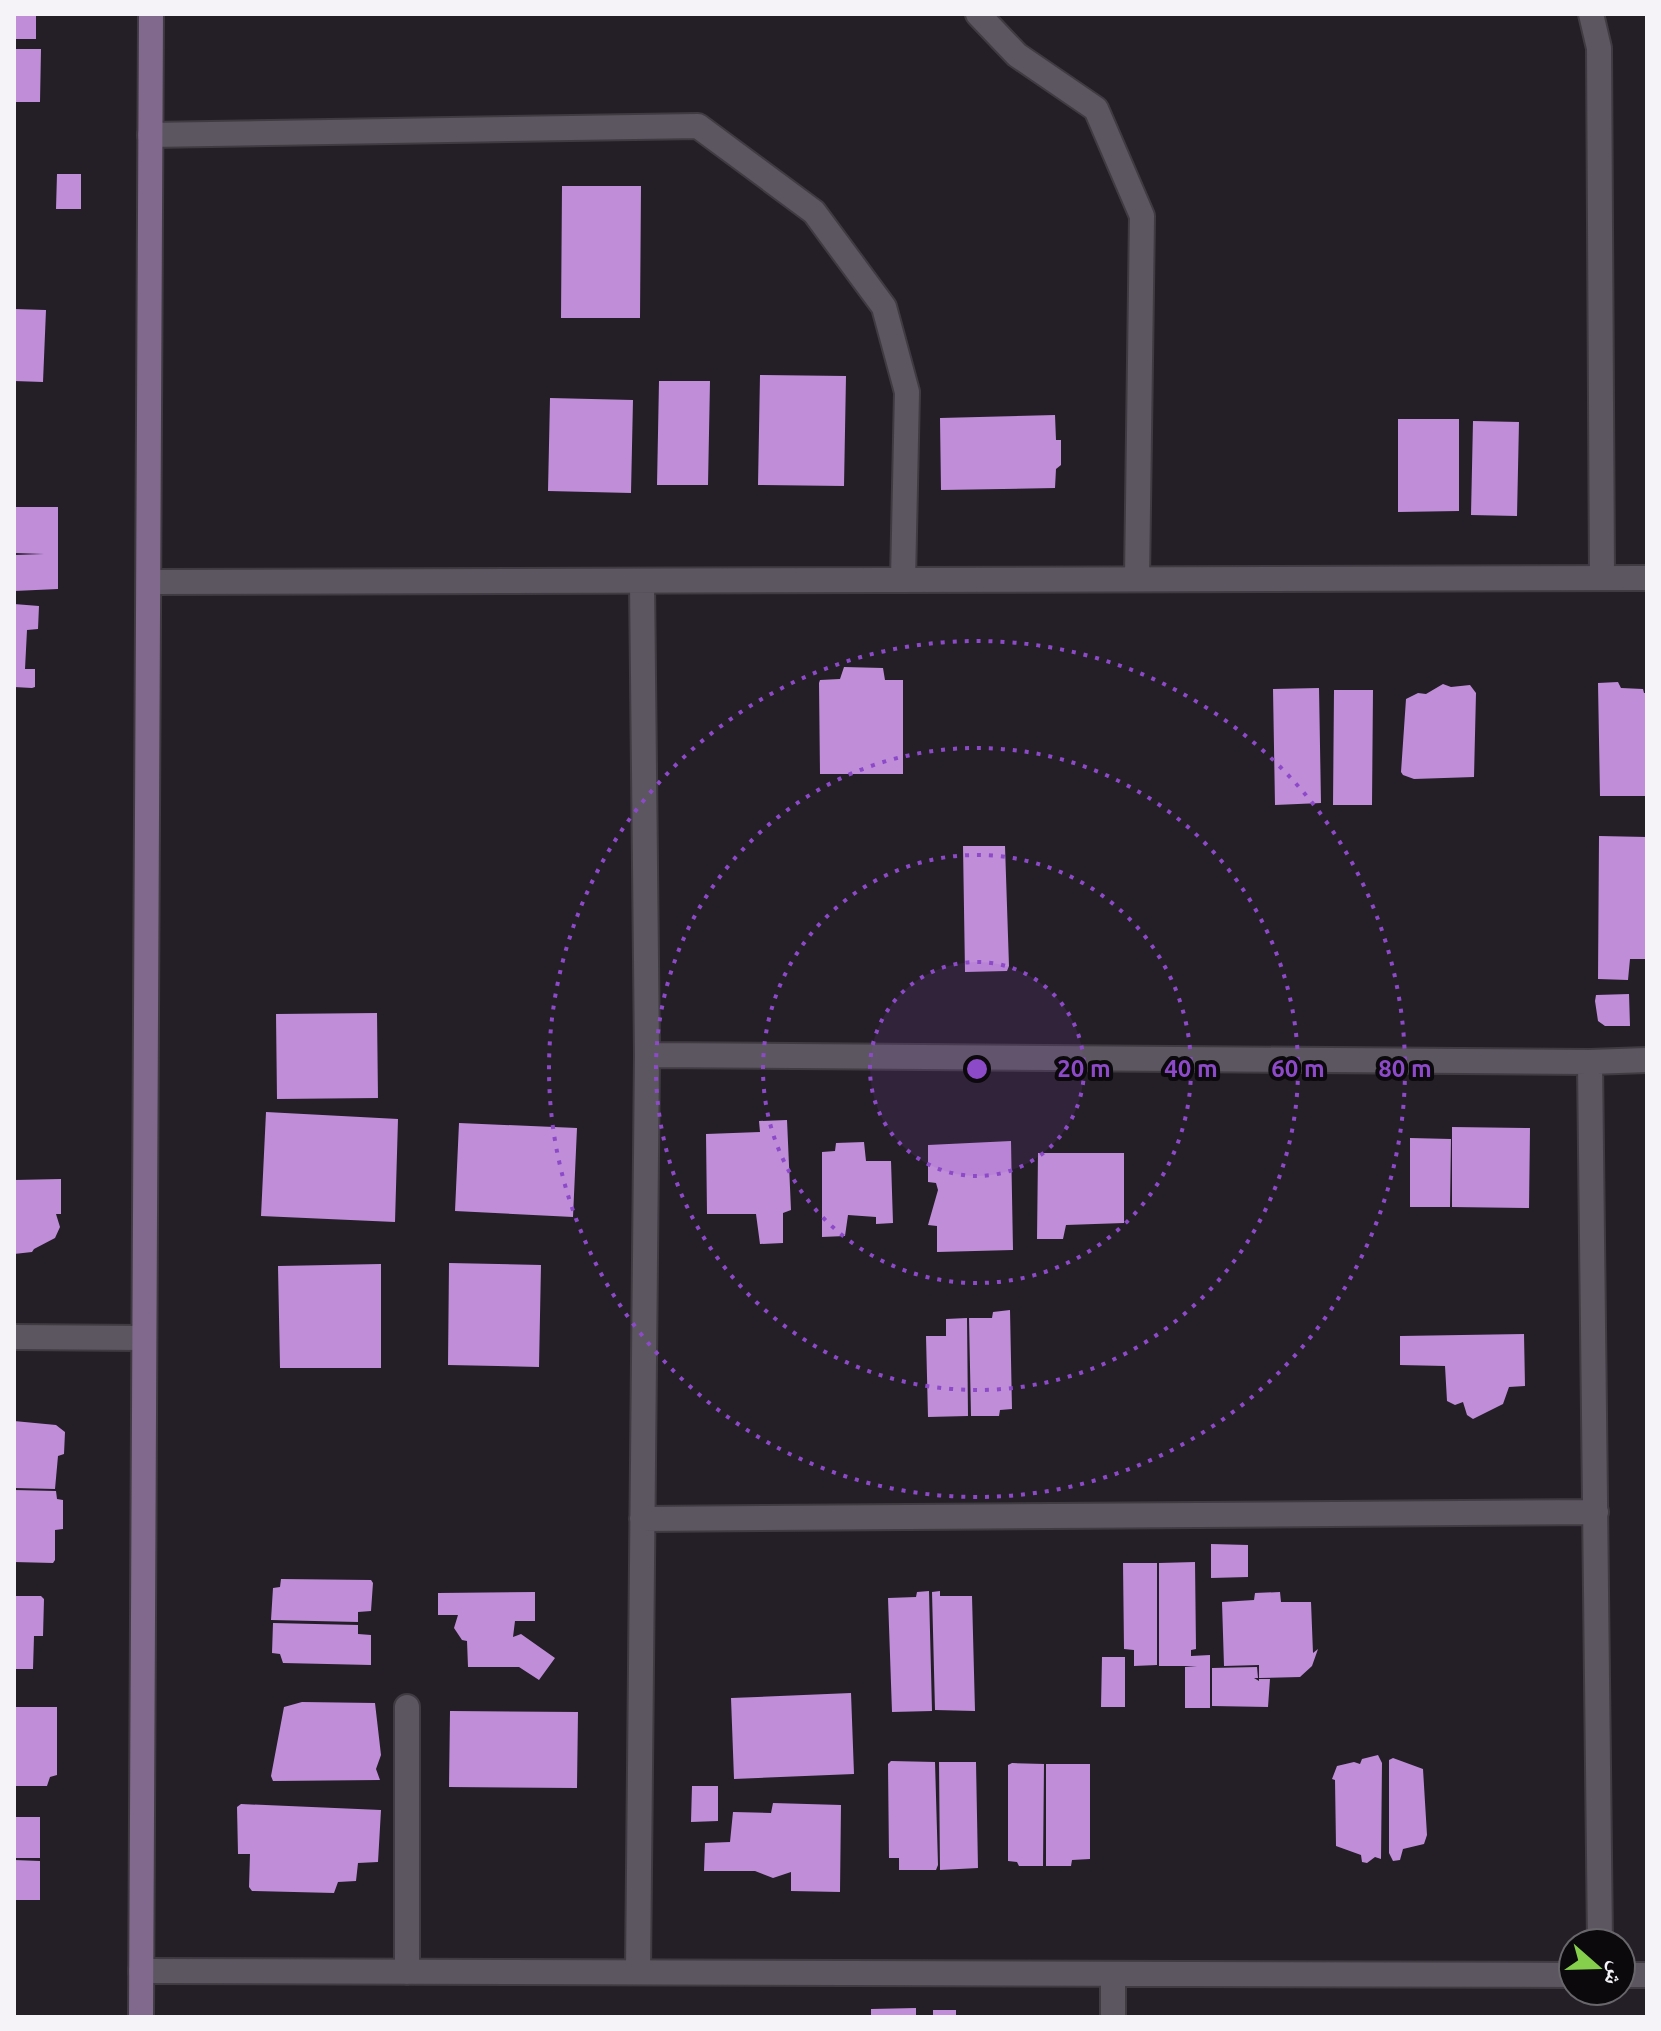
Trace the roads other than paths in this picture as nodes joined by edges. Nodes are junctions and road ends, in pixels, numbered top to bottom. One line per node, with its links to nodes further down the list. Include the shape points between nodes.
1 (151, 14): 4 (street)
2 (978, 14): 7 (street, via 1017,55 1096,109 1142,216)
3 (1591, 14): 5 (street, via 1599,48)
4 (150, 135): 8 (street, via 698,126 814,212 884,307 907,392); 10 (street)
5 (1602, 578): 6 (street); 7 (street)
6 (1647, 578)
7 (1137, 579): 8 (street)
8 (903, 580): 9 (street)
9 (642, 581): 10 (street); 11 (street)
10 (149, 582): 15 (street)
11 (647, 1055): 13 (street); 17 (street)
12 (1647, 1060): 13 (street)
13 (1590, 1062): 16 (street)
14 (14, 1337): 15 (street)
15 (144, 1338): 20 (street)
16 (1596, 1512): 17 (street); 19 (street)
17 (642, 1519): 22 (street)
18 (407, 1707): 21 (street)
19 (1600, 1927)
20 (141, 1971): 21 (street); 25 (street)
21 (407, 1972): 22 (street)
22 (638, 1972): 23 (street)
23 (1113, 1974): 24 (street); 26 (street)
24 (1557, 1975)
25 (141, 2017)
26 (1113, 2017)

